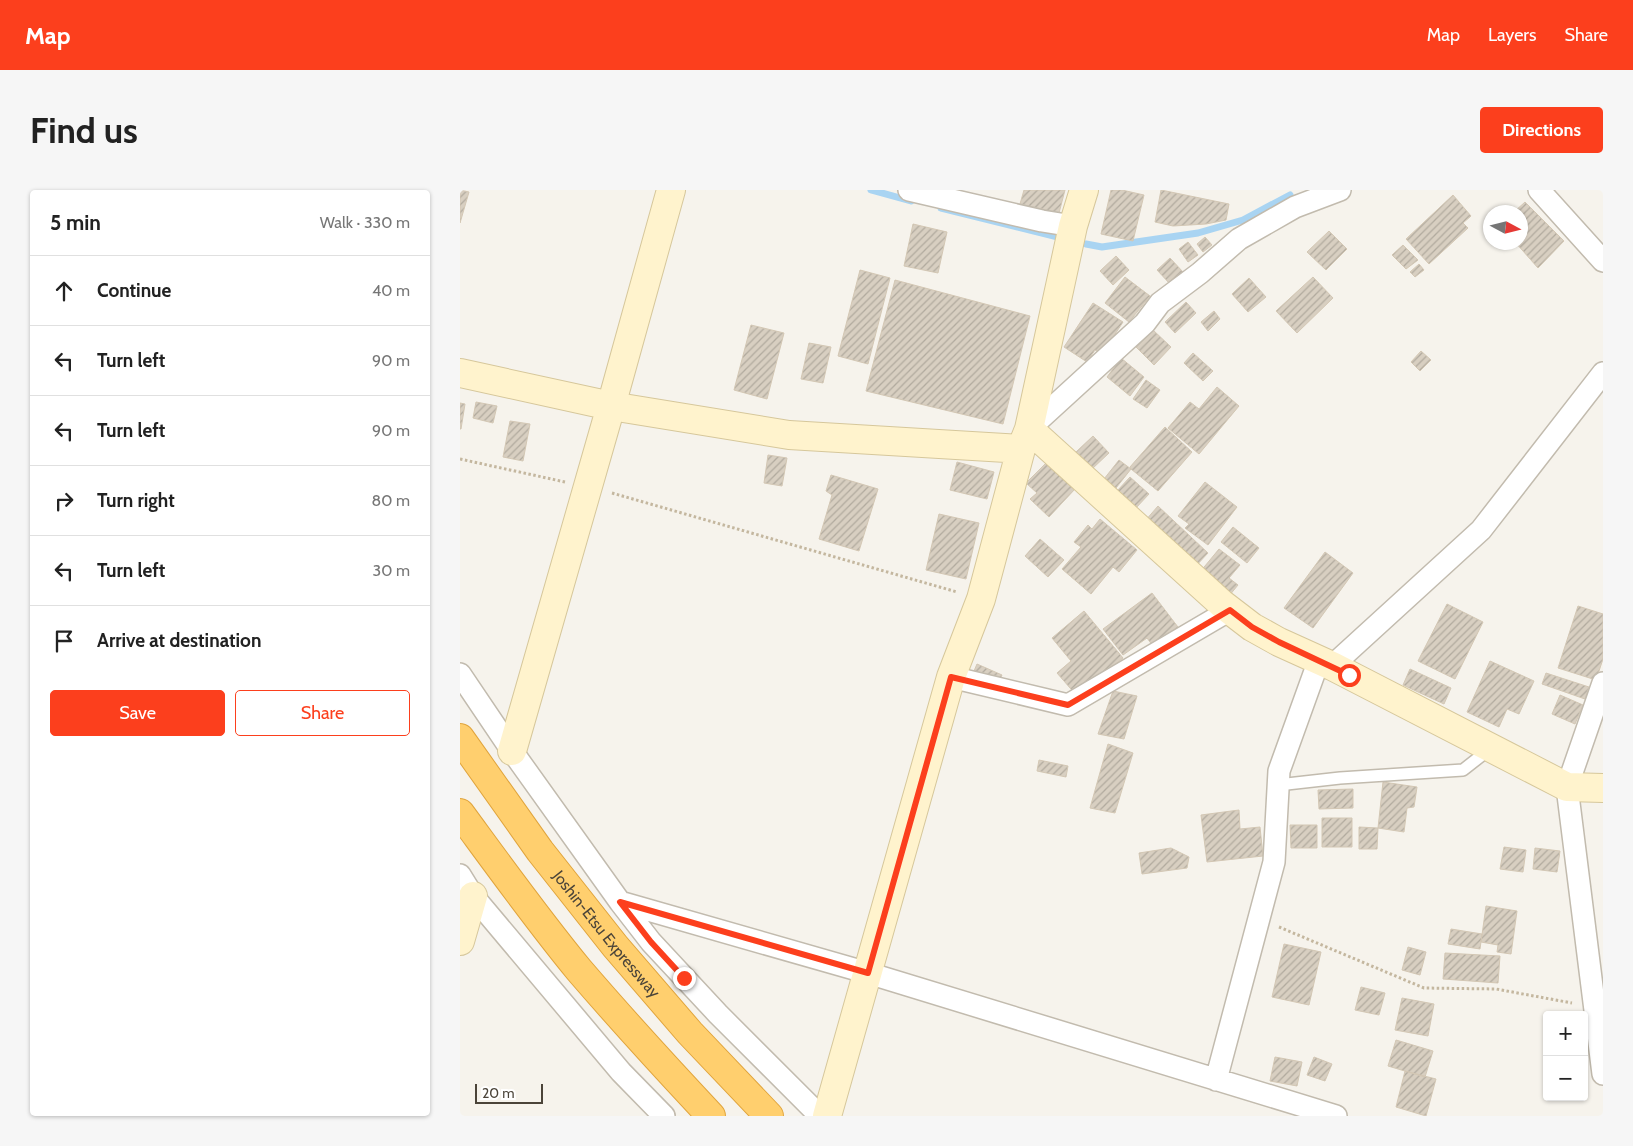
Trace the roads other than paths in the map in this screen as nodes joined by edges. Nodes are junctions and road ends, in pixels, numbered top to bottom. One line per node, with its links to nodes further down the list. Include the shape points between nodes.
1 (671, 190): 11 (street)
2 (909, 190): 7 (street)
3 (1084, 190): 7 (street)
4 (1340, 190): 6 (street)
5 (1539, 190): 8 (street)
6 (1298, 199): 12 (street, via 1239,239 1160,303 1145,323)
7 (1073, 226): 12 (street)
8 (1603, 261)
9 (1603, 373): 14 (street, via 1481,530)
10 (460, 374): 11 (street)
11 (611, 406): 12 (street, via 790,435); 20 (street)
12 (1025, 439): 13 (street); 16 (street, via 981,599)
13 (1230, 610): 14 (street, via 1279,642); 16 (street, via 1068,705)
14 (1326, 663): 19 (street); 21 (street, via 1279,772)
15 (460, 674): 20 (street)
16 (951, 677): 28 (street)
17 (1603, 683): 22 (street)
18 (460, 738): 34 (highway, Joshin-Etsu Expressway, via 540,851 615,946 690,1033)
19 (1491, 748): 21 (lane, via 1463,770); 22 (street)
20 (512, 751): 26 (street)
21 (1278, 785): 31 (street, via 1274,862)
22 (1567, 787): 23 (street); 29 (street)
23 (1603, 788)
24 (460, 813): 33 (highway, via 579,969)
25 (467, 885): 27 (street); 32 (street, via 621,1072)
26 (620, 902): 28 (street); 35 (street, via 684,978)
27 (460, 942)
28 (868, 973): 31 (street); 36 (street)
29 (1599, 1009): 30 (street)
30 (1603, 1074)
31 (1216, 1080): 37 (street)
32 (664, 1116)
33 (711, 1116)
34 (769, 1116)
35 (820, 1116)
36 (827, 1116)
37 (1336, 1116)

